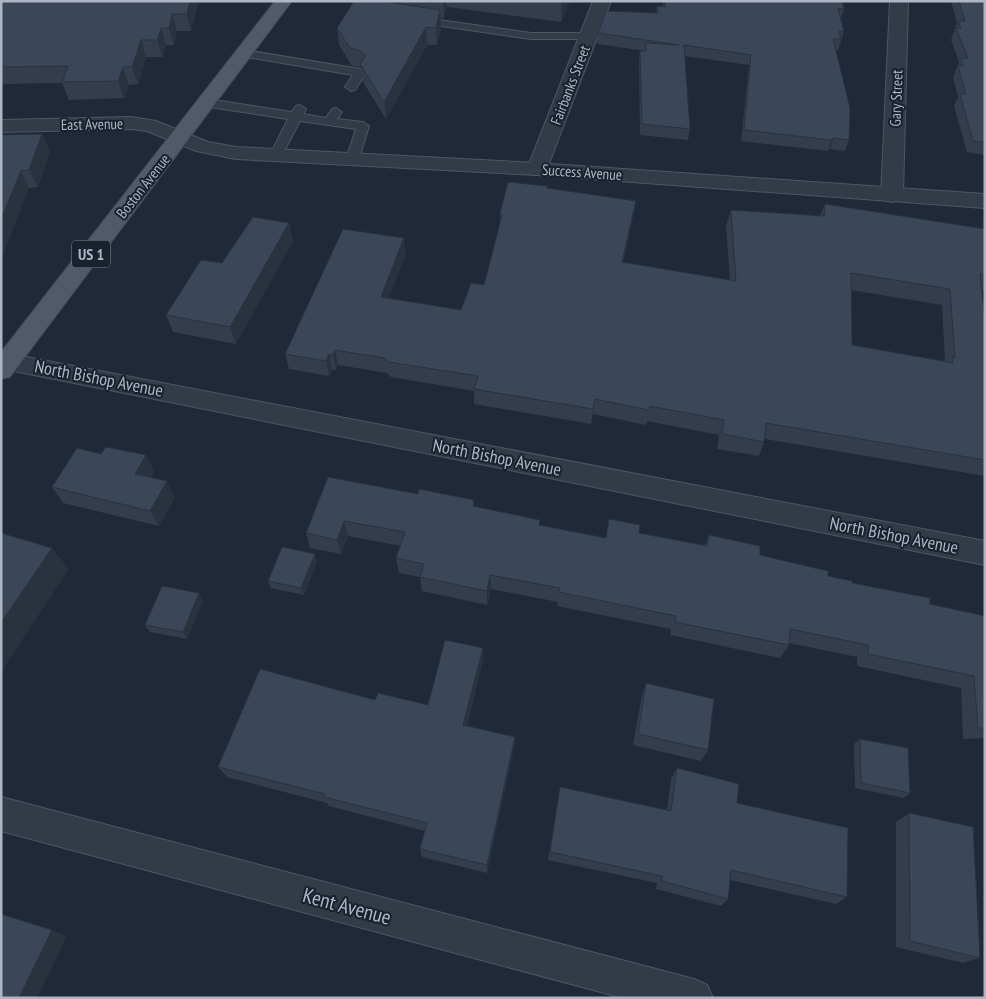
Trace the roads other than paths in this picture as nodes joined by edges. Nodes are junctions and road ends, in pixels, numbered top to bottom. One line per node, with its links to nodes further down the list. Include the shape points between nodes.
1 (284, 1): 6 (main road, Boston Avenue / US 1)
2 (602, 1): 5 (street, Fairbanks Street)
3 (899, 1): 17 (street, Gary Street)
4 (411, 19): 5 (lane, via 531,36)
5 (589, 36): 16 (street, Fairbanks Street)
6 (244, 54): 7 (lane); 10 (main road, Boston Avenue / US 1)
7 (330, 68): 8 (lane); 9 (lane, via 360,73)
8 (320, 82)
9 (352, 87)
10 (207, 103): 11 (lane); 13 (main road, Boston Avenue / US 1)
11 (298, 112): 14 (lane); 15 (lane, via 363,126)
12 (1, 126): 13 (street, East Avenue, via 131,123 149,125)
13 (181, 137): 14 (street, Success Avenue, via 219,151); 19 (main road, Boston Avenue / US 1)
14 (276, 155): 15 (street, Success Avenue)
15 (353, 159): 16 (street, Success Avenue)
16 (537, 169): 17 (street, Success Avenue)
17 (892, 195): 18 (street, Success Avenue)
18 (985, 201)
19 (4, 364): 20 (street, North Bishop Avenue)
20 (985, 553)
21 (1, 814): 22 (street, Kent Avenue)
22 (694, 998)

